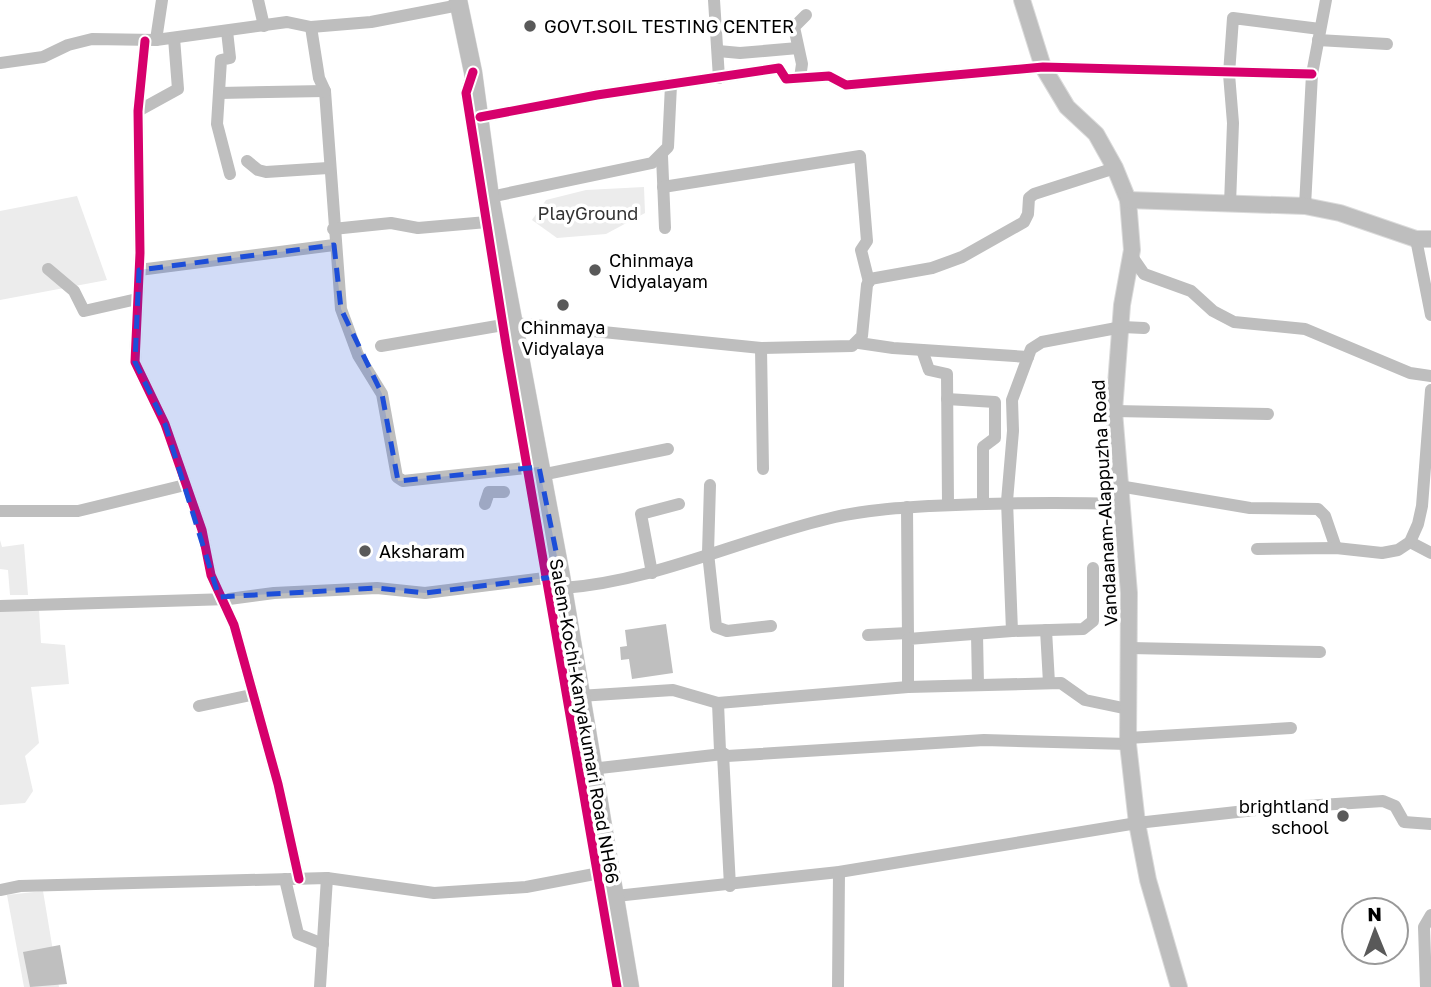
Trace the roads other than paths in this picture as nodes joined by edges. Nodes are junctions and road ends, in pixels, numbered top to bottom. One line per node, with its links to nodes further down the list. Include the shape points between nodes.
1 (162, 0): 13 (street)
2 (258, 0): 8 (street)
3 (714, 0): 16 (street)
4 (1022, 0): 18 (main road, Vandaanam-Alappuzha Road)
5 (1326, 0): 11 (street)
6 (459, 3): 9 (street, via 371,22); 19 (highway, Salem-Kochi-Kanyakumari Road NH66)
7 (806, 15): 15 (street, via 794,27)
8 (264, 26): 9 (street, via 300,22); 10 (street)
9 (311, 27): 25 (street)
10 (227, 31): 12 (street); 26 (street, via 230,58 221,60)
11 (1319, 34): 14 (street); 20 (street, via 1233,18); 21 (street)
12 (174, 38): 13 (street); 27 (street, via 178,89)
13 (150, 41): 17 (street, via 92,39 43,57); 27 (street)
14 (1388, 44)
15 (798, 48): 16 (street); 23 (street)
16 (718, 51): 22 (street)
17 (0, 63)
18 (1043, 66): 20 (street); 23 (street, via 846,85 830,76); 32 (main road, Vandaanam-Alappuzha Road, via 1067,107 1096,134)
19 (473, 72): 28 (highway, Salem-Kochi-Kanyakumari Road NH66); 39 (street, via 466,93)
20 (1229, 74): 21 (street); 37 (street, via 1233,123)
21 (1312, 74): 38 (street)
22 (719, 78): 23 (street, via 779,68 786,79); 24 (street)
23 (800, 78)
24 (671, 85): 28 (street); 29 (street, via 668,147)
25 (325, 91): 26 (street); 31 (street)
26 (219, 93): 33 (street, via 218,124)
27 (138, 111): 46 (street)
28 (480, 117): 35 (highway, Salem-Kochi-Kanyakumari Road NH66)
29 (662, 156): 34 (street); 35 (street, via 652,163)
30 (247, 161): 31 (street, via 266,172)
31 (328, 167): 41 (street)
32 (1115, 167): 36 (main road, Vandaanam-Alappuzha Road); 47 (street, via 1034,194 1024,222 962,257 932,268 876,276)
33 (230, 174)
34 (663, 187): 40 (street); 47 (street, via 860,156 867,242 862,250)
35 (490, 197): 50 (highway, Salem-Kochi-Kanyakumari Road NH66)
36 (1128, 200): 37 (main road); 44 (main road, Vandaanam-Alappuzha Road)
37 (1230, 204): 38 (main road)
38 (1305, 206): 42 (main road)
39 (487, 222): 41 (street); 50 (street)
40 (665, 228)
41 (333, 229): 43 (street)
42 (1424, 239): 49 (street)
43 (334, 245): 46 (street); 65 (street, via 341,309 358,355 382,394 399,480)
44 (1131, 255): 51 (main road, Vandaanam-Alappuzha Road); 58 (street, via 1144,274 1191,292 1234,322 1305,329 1410,373)
45 (48, 270): 48 (street, via 74,291 84,311)
46 (139, 270): 48 (street)
47 (869, 282): 53 (street)
48 (137, 299): 66 (street, via 135,362 165,424)
49 (1431, 315)
50 (509, 324): 54 (street); 55 (street); 65 (highway, Salem-Kochi-Kanyakumari Road NH66)
51 (1122, 327): 52 (street); 57 (street, via 1042,342); 61 (main road, Vandaanam-Alappuzha Road)
52 (1144, 328)
53 (859, 343): 55 (street); 56 (street)
54 (381, 346)
55 (761, 348): 64 (street)
56 (922, 350): 57 (street); 60 (street, via 929,369 947,374)
57 (1028, 357): 70 (street, via 1012,400)
58 (1431, 376)
59 (1431, 397): 78 (street, via 1422,506)
60 (947, 399): 71 (street, via 995,402 995,438 983,447); 75 (street)
61 (1114, 411): 62 (street); 68 (main road, Vandaanam-Alappuzha Road)
62 (1268, 414)
63 (668, 450): 65 (street)
64 (763, 469)
65 (536, 470): 85 (highway, Salem-Kochi-Kanyakumari Road NH66)
66 (185, 485): 77 (street, via 78,511); 86 (street)
67 (710, 485): 81 (street)
68 (1119, 486): 74 (main road, Vandaanam-Alappuzha Road); 79 (street, via 1250,508 1318,509)
69 (505, 492): 72 (street, via 489,492)
70 (1007, 501): 71 (street); 74 (street); 90 (street)
71 (983, 503): 75 (street)
72 (485, 504)
73 (679, 504): 84 (street, via 642,514)
74 (1121, 504): 94 (main road, Vandaanam-Alappuzha Road, via 1127,535)
75 (948, 505): 76 (street)
76 (907, 507): 81 (street, via 837,516); 93 (street)
77 (0, 511)
78 (1410, 542): 79 (street, via 1382,553); 82 (street)
79 (1336, 548): 80 (street)
80 (1257, 549)
81 (708, 553): 84 (street); 88 (street, via 716,628)
82 (1431, 553)
83 (1093, 568): 89 (street, via 1093,621 1083,629)
84 (652, 573): 85 (street)
85 (557, 580): 86 (street, via 425,593 377,588); 100 (highway, Salem-Kochi-Kanyakumari Road NH66); 111 (street)
86 (219, 597): 87 (street); 99 (street, via 234,625)
87 (0, 607)
88 (771, 626)
89 (1046, 630): 90 (street); 96 (street)
90 (1012, 631): 91 (street)
91 (977, 634): 93 (street); 97 (street)
92 (868, 635): 93 (street)
93 (908, 636): 98 (street)
94 (1129, 649): 95 (street); 103 (main road, Vandaanam-Alappuzha Road)
95 (1320, 652)
96 (1049, 683): 97 (street); 103 (street, via 1065,684 1092,703)
97 (978, 685): 98 (street)
98 (908, 687): 101 (street)
99 (251, 695): 102 (street); 114 (street, via 278,784)
100 (579, 696): 101 (street, via 673,690); 107 (highway, Salem-Kochi-Kanyakumari Road NH66)
101 (718, 703): 106 (street)
102 (200, 706)
103 (1128, 709): 105 (main road, Vandaanam-Alappuzha Road)
104 (1291, 728): 105 (street)
105 (1128, 741): 106 (street, via 984,740); 108 (main road, Vandaanam-Alappuzha Road)
106 (723, 754): 107 (street); 115 (street)
107 (591, 769): 111 (highway, Salem-Kochi-Kanyakumari Road NH66)
108 (1137, 822): 109 (street, via 1382,801 1395,806 1404,822); 110 (street); 124 (main road, Vandaanam-Alappuzha Road, via 1148,880)
109 (1431, 824)
110 (839, 872): 115 (street); 123 (street)
111 (603, 873): 112 (street, via 526,887 434,893); 117 (highway, Salem-Kochi-Kanyakumari Road NH66); 121 (street)
112 (327, 878): 114 (street); 119 (street)
113 (285, 879): 114 (street); 116 (street); 119 (street, via 298,934)
114 (299, 879)
115 (730, 886): 117 (street)
116 (0, 890)
117 (616, 896): 122 (highway, Salem-Kochi-Kanyakumari Road NH66)
118 (1431, 915): 125 (street, via 1424,927)
119 (323, 944): 120 (street)
120 (320, 987)
121 (617, 987)
122 (630, 987)
123 (838, 987)
124 (1179, 987)
125 (1426, 987)

